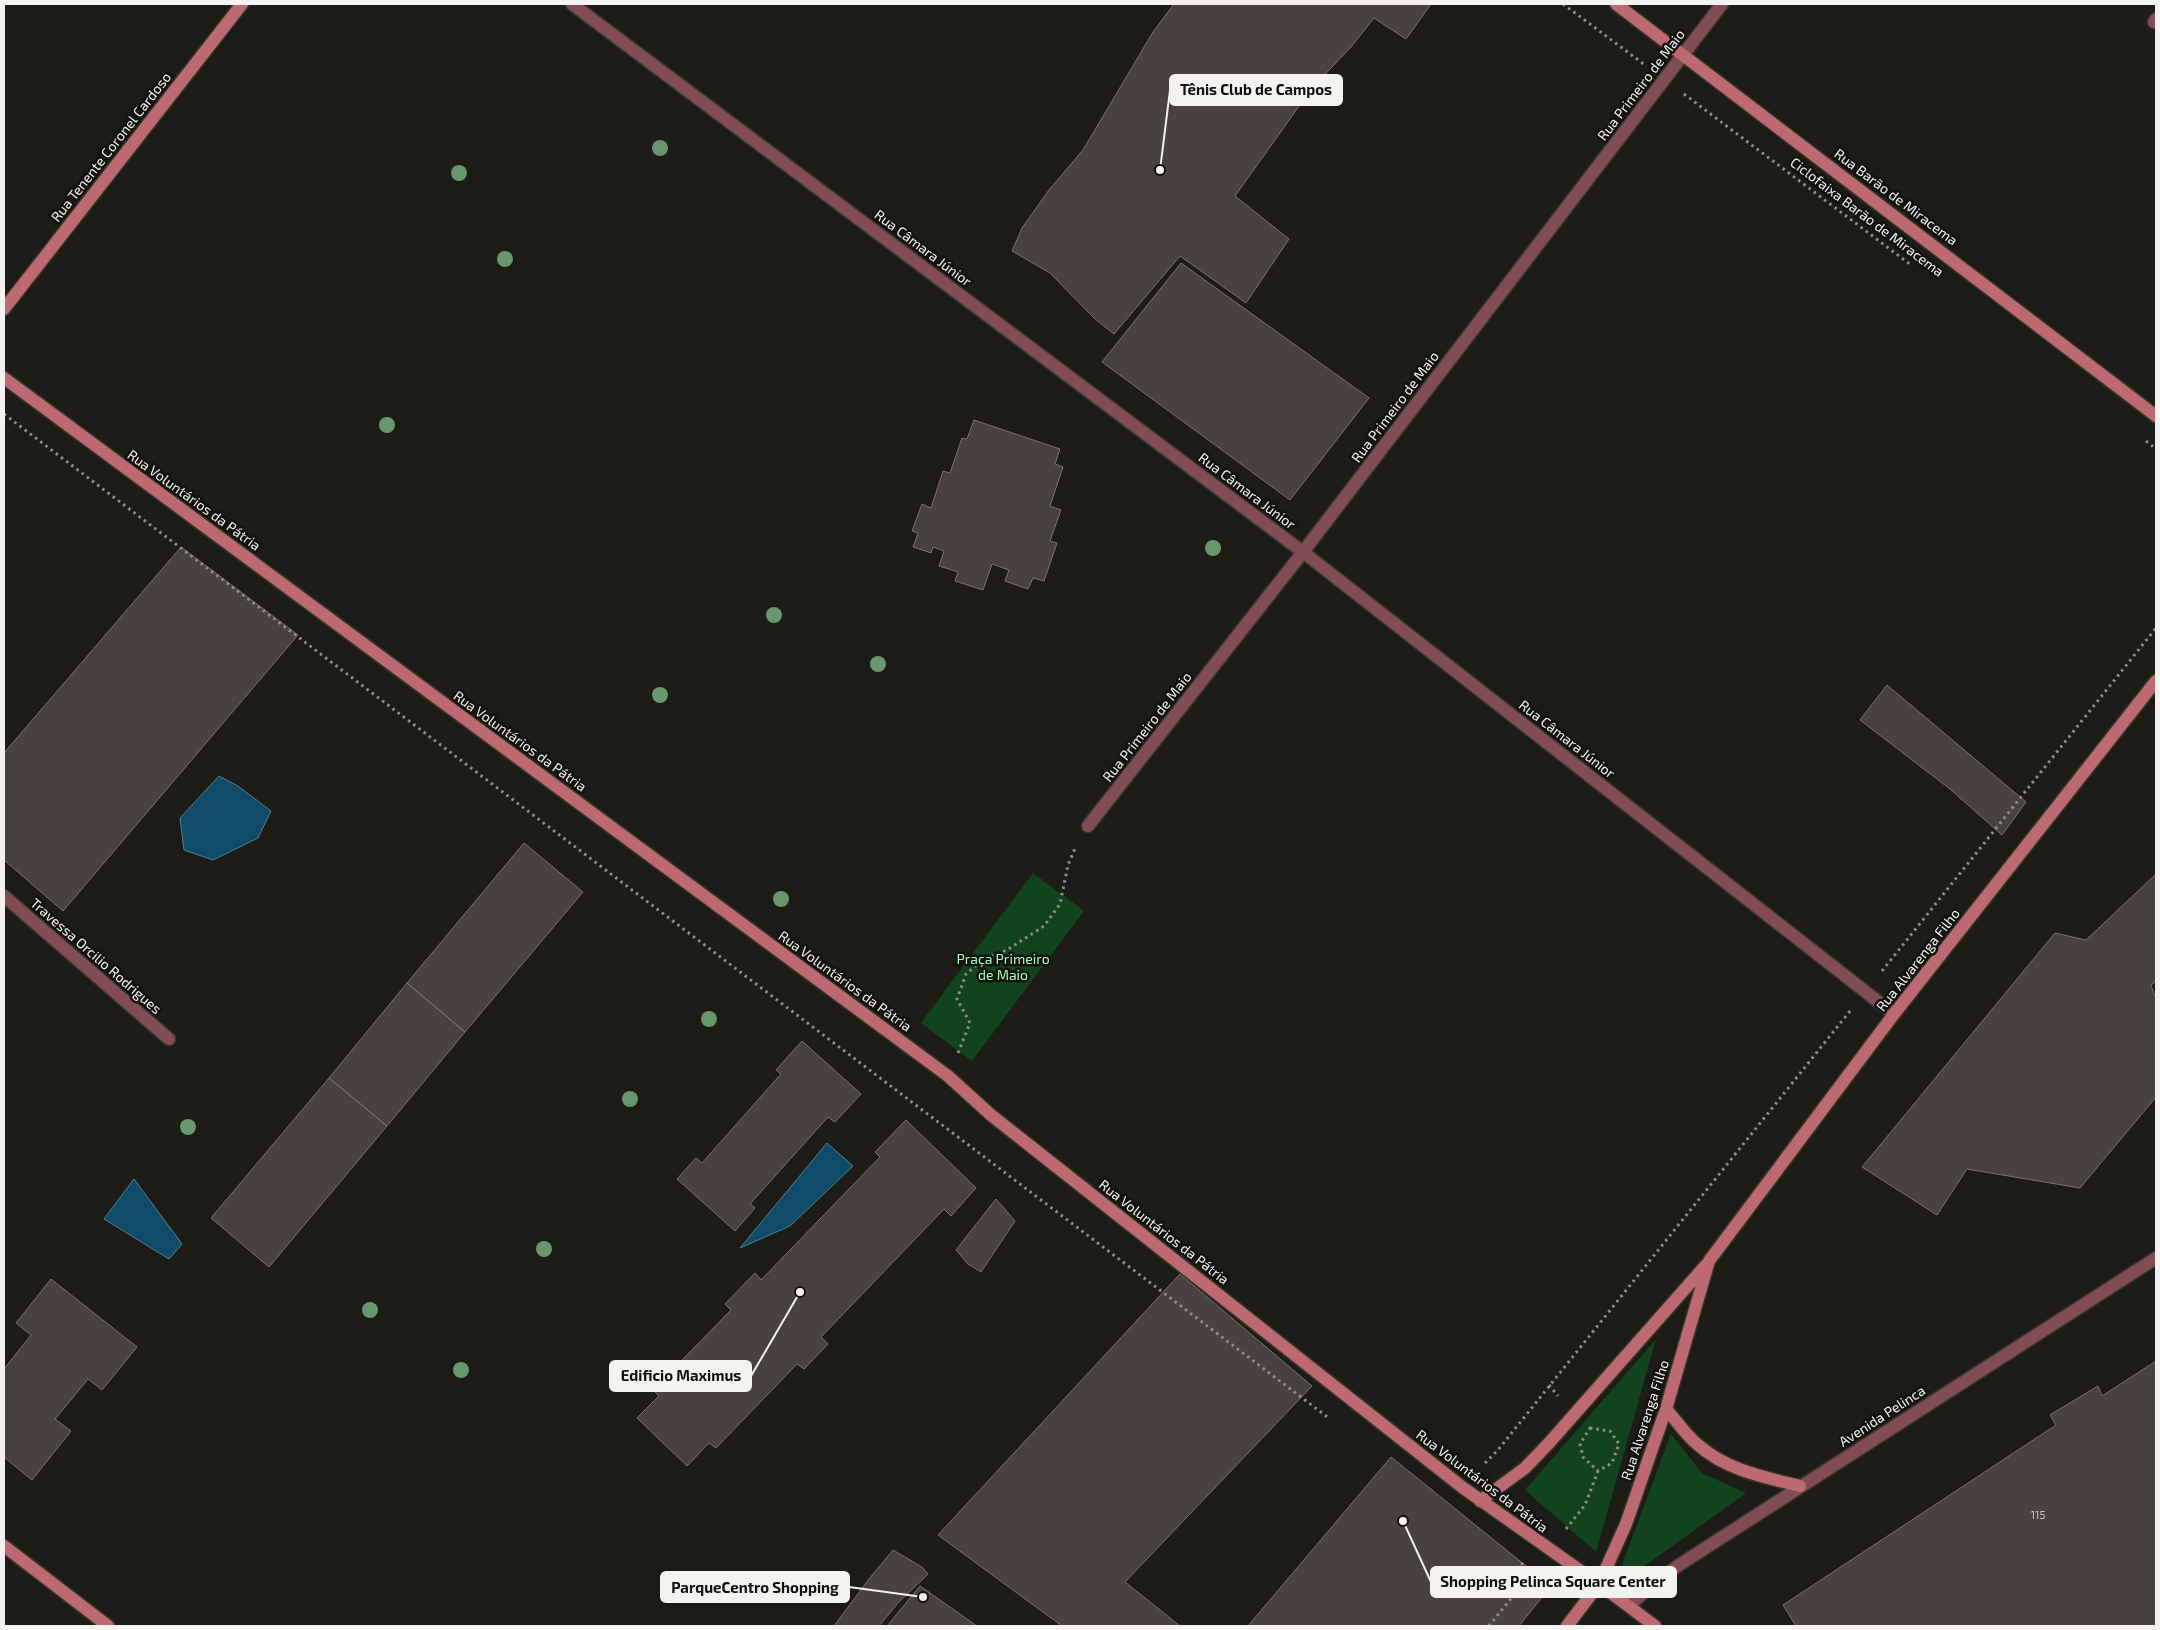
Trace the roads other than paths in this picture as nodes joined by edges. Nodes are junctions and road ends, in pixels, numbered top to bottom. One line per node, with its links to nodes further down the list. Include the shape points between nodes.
1 (242, 4): 6 (main road, Rua Tenente Coronel Cardoso)
2 (572, 4): 9 (street, Rua Câmara Júnior)
3 (1616, 4): 5 (main road, Rua Barão de Miracema)
4 (1722, 4): 5 (street, Rua Primeiro de Maio)
5 (1684, 54): 8 (main road, Rua Barão de Miracema); 9 (street, Rua Primeiro de Maio)
6 (4, 309)
7 (4, 378): 19 (main road, Rua Voluntários da Pátria, via 948,1076 991,1115)
8 (2156, 416)
9 (1303, 552): 11 (street, Rua Primeiro de Maio); 13 (street, Rua Câmara Júnior)
10 (2156, 681): 13 (main road, Rua Alvarenga Filho)
11 (1088, 826)
12 (4, 896): 14 (street, Travessa Orcilio Rodrigues)
13 (1894, 1014): 16 (main road, Rua Alvarenga Filho)
14 (169, 1039)
15 (2156, 1258): 18 (street, Avenida Pelinca)
16 (1709, 1261): 17 (main road, Rua Alvarenga Filho); 19 (main road, Rua Alvarenga Filho, via 1549,1444 1525,1468)
17 (1666, 1409): 18 (main road, via 1696,1444 1724,1464); 21 (main road, Rua Alvarenga Filho, via 1626,1524)
18 (1800, 1486): 22 (street, Avenida Pelinca, via 1679,1565)
19 (1480, 1501): 21 (main road, Rua Voluntários da Pátria)
20 (4, 1546): 23 (main road)
21 (1600, 1584): 22 (main road, Rua Voluntários da Pátria); 24 (main road)
22 (1630, 1606): 25 (main road, Rua Voluntários da Pátria)
23 (108, 1626)
24 (1567, 1626)
25 (1655, 1626)

